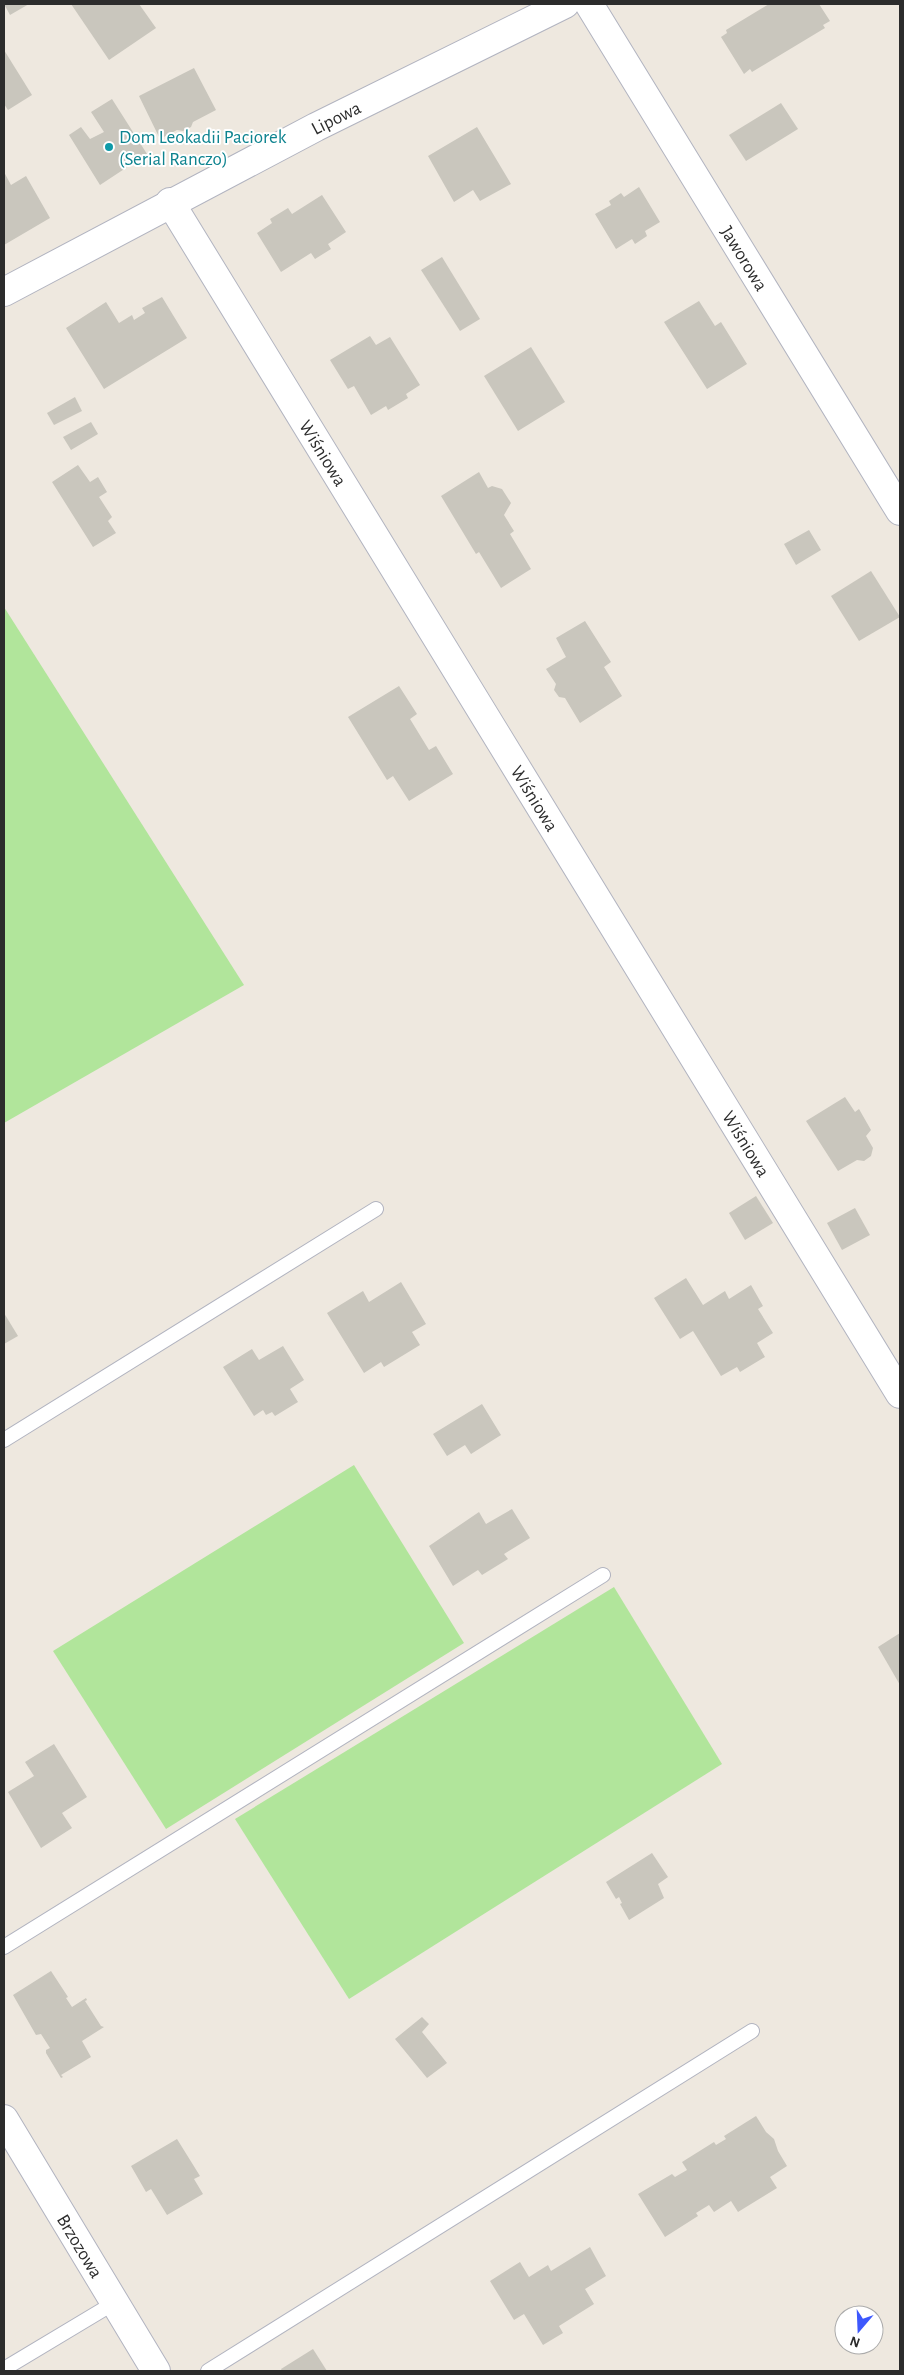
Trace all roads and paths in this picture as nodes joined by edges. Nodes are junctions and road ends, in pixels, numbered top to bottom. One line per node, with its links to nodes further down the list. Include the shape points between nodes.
1 (565, 4): 3 (street, Lipowa)
2 (588, 4): 5 (street, Jaworowa)
3 (170, 202): 4 (street, Lipowa); 7 (street, Wiśniowa)
4 (4, 292)
5 (900, 511)
6 (376, 1209): 8 (lane)
7 (900, 1394)
8 (4, 1440)
9 (603, 1576): 10 (lane)
10 (4, 1947)
11 (752, 2031): 16 (lane)
12 (4, 2119): 13 (street, Brzozowa)
13 (114, 2303): 14 (lane); 15 (street, Brzozowa)
14 (4, 2369)
15 (156, 2371)
16 (208, 2371)

